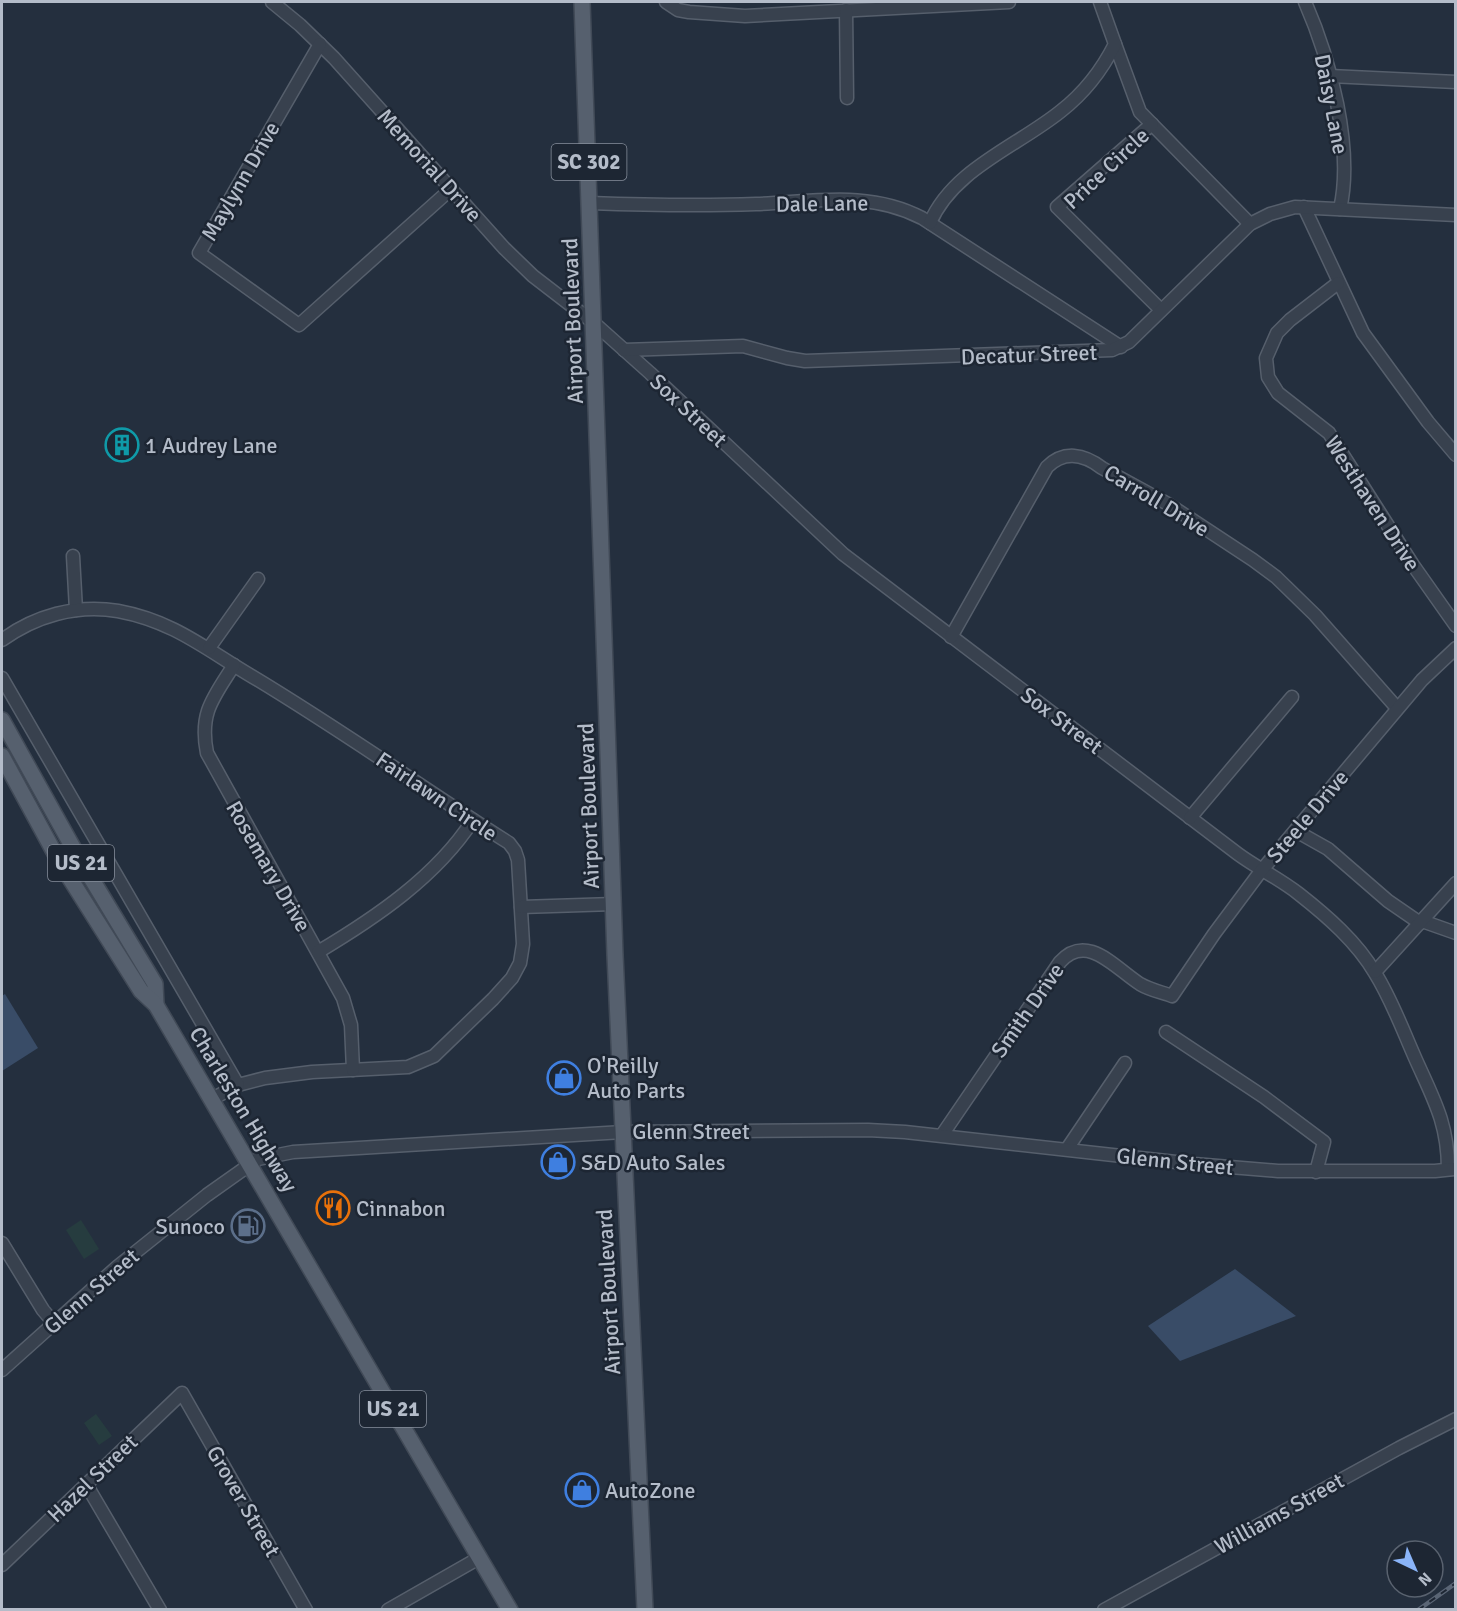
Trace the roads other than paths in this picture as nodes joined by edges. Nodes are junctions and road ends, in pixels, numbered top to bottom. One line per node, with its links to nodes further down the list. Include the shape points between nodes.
1 (272, 2): 8 (street, Memorial Drive)
2 (582, 2): 15 (main road, Airport Boulevard / SC 302)
3 (666, 2): 7 (street, via 678,10 717,15)
4 (1009, 2): 7 (street)
5 (1100, 2): 9 (street)
6 (1305, 2): 10 (street, Daisy Lane)
7 (846, 10): 12 (street)
8 (320, 44): 14 (street, Memorial Drive); 14 (street, Maylynn Drive, via 199,253 299,325)
9 (1115, 44): 13 (street, via 1140,112); 19 (street, via 1077,97 970,174 944,200)
10 (1330, 76): 11 (street); 17 (street, Daisy Lane, via 1344,160)
11 (1455, 82)
12 (847, 98)
13 (1152, 124): 20 (street, Price Circle); 22 (street, Price Circle, via 1057,207)
14 (451, 189): 23 (street, Memorial Drive, via 533,276)
15 (590, 203): 19 (street, Dale Lane, via 710,205 860,200 897,207); 23 (main road, Airport Boulevard / SC 302)
16 (1304, 207): 17 (street, Decatur Street); 20 (street, Decatur Street, via 1286,208); 21 (street)
17 (1340, 209): 18 (street, Decatur Street)
18 (1455, 215)
19 (930, 223): 24 (street, Dale Lane)
20 (1250, 224): 22 (street, Decatur Street)
21 (1338, 283): 26 (street, via 1372,348); 30 (street, Westhaven Drive, via 1277,333 1266,358 1268,377 1278,393 1329,432)
22 (1161, 310): 24 (street, Decatur Street)
23 (594, 323): 25 (street, Sox Street); 46 (main road, Airport Boulevard / SC 302)
24 (1121, 347): 25 (street, Decatur Street, via 1103,351 805,361 743,345)
25 (624, 350): 31 (street, Sox Street, via 843,554)
26 (1455, 455)
27 (73, 556): 29 (street)
28 (258, 579): 33 (street)
29 (76, 610): 32 (street, Fairlawn Circle, via 39,619); 33 (street, Fairlawn Circle, via 136,615 179,631)
30 (1455, 626)
31 (951, 637): 38 (street, Carroll Drive, via 1047,467 1053,460 1076,455 1168,504 1276,577); 41 (street, Sox Street)
32 (2, 640)
33 (209, 648): 35 (street, Fairlawn Circle)
34 (1455, 648): 38 (street, Steele Drive)
35 (234, 665): 42 (street, Fairlawn Circle); 50 (street, Rosemary Drive, via 205,717 207,753)
36 (2, 678): 57 (street, Charleston Highway)
37 (1292, 698): 41 (street)
38 (1397, 708): 43 (street, Steele Drive)
39 (2, 720): 53 (main road, Charleston Highway / US 21, via 155,984)
40 (2, 756): 53 (main road, Charleston Highway / US 21, via 59,861 141,991)
41 (1190, 818): 44 (street, Sox Street)
42 (473, 820): 47 (street, Fairlawn Circle, via 515,851); 50 (street, via 438,863 403,894)
43 (1296, 831): 44 (street, Steele Drive); 48 (street, via 1328,849 1388,901)
44 (1261, 871): 51 (street, Sox Street, via 1297,893 1332,922); 52 (street, Steele Drive)
45 (1455, 883): 48 (street)
46 (614, 904): 47 (street); 59 (main road, Airport Boulevard / SC 302)
47 (521, 907): 56 (street, Fairlawn Circle, via 520,963 512,978 467,1025 434,1056 417,1065)
48 (1421, 922): 49 (street); 51 (street)
49 (1455, 933)
50 (318, 952): 56 (street, Rosemary Drive, via 349,1016)
51 (1375, 972): 63 (street, Sox Street, via 1443,1121)
52 (1172, 996): 60 (street, Smith Drive, via 1149,989 1090,950 1073,951 1060,962)
53 (156, 1005): 58 (main road, Charleston Highway / US 21)
54 (1166, 1032): 64 (street, via 1324,1142)
55 (1125, 1063): 61 (street)
56 (353, 1070): 57 (street, Fairlawn Circle, via 283,1075)
57 (238, 1085): 58 (street, Fairlawn Circle)
58 (212, 1099): 62 (main road, Charleston Highway / US 21)
59 (623, 1132): 60 (street, Glenn Street, via 868,1130); 62 (street, Glenn Street, via 293,1152 267,1156); 77 (main road, Airport Boulevard / SC 302)
60 (942, 1135): 61 (street, Glenn Street)
61 (1067, 1149): 64 (street, Glenn Street, via 1194,1164)
62 (250, 1164): 66 (street, Glenn Street, via 168,1225); 71 (main road, Charleston Highway / US 21)
63 (1451, 1169): 64 (street, Glenn Street)
64 (1316, 1172)
65 (2, 1243): 66 (street)
66 (54, 1323): 67 (street, Glenn Street)
67 (2, 1370)
68 (182, 1393): 70 (street, Hazel Street); 74 (street, Grover Street)
69 (1455, 1419): 78 (street, Williams Street)
70 (86, 1484): 72 (street, Hazel Street); 73 (street)
71 (479, 1558): 75 (street); 76 (main road, Charleston Highway / US 21)
72 (2, 1565)
73 (160, 1610)
74 (306, 1610)
75 (388, 1610)
76 (510, 1610)
77 (645, 1610)
78 (1104, 1610)

